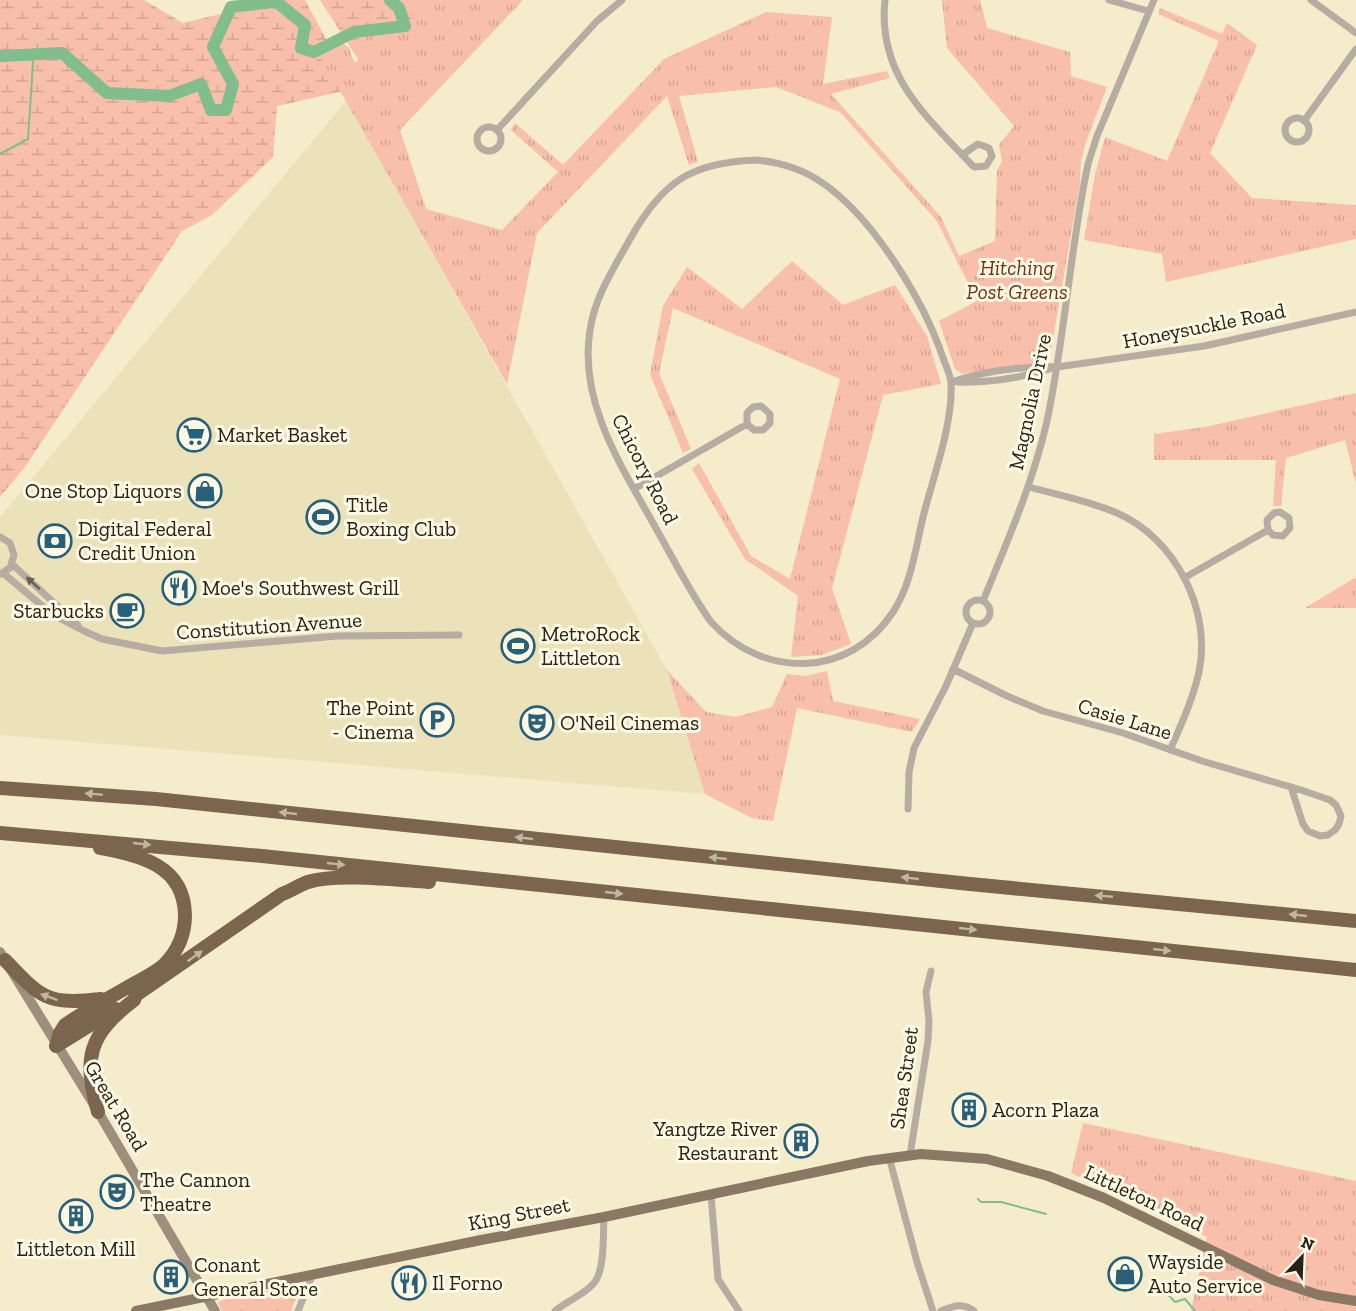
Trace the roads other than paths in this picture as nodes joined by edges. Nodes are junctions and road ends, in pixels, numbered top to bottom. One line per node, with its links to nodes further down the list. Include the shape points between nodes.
1 (622, 0): 10 (street, via 597,21)
2 (885, 0): 11 (street, via 887,44 897,75 917,106)
3 (1109, 0): 6 (street)
4 (1154, 0): 6 (street, Magnolia Drive)
5 (1311, 0): 7 (street)
6 (1148, 10): 13 (street, Magnolia Drive, via 1088,164)
7 (1356, 33)
8 (1356, 49): 9 (street)
9 (1304, 121)
10 (497, 130)
11 (962, 155)
12 (1356, 312): 13 (street, Honeysuckle Road, via 1204,346)
13 (1057, 367): 14 (street, via 1034,374); 16 (street, Magnolia Drive)
14 (951, 382): 17 (street, Chicory Road, via 946,428 901,597 875,634 836,658 806,664 775,662 746,651 721,634 702,610); 17 (street, Chicory Road, via 931,327 899,269 868,226 833,191 794,167 776,163 739,161 704,167 677,180 647,211 605,284 593,316 589,357 596,405 610,445)
15 (747, 424): 17 (street)
16 (1029, 488): 22 (street, via 1104,508 1132,521 1162,546); 23 (street, Magnolia Drive)
17 (634, 489)
18 (1268, 530): 22 (street)
19 (0, 537): 20 (street, Constitution Avenue, via 12,547)
20 (12, 564): 21 (street, Constitution Avenue); 24 (street, Constitution Avenue, one-way to 20)
21 (1, 573): 25 (street, Constitution Avenue)
22 (1184, 578): 30 (street, via 1196,607 1201,655 1195,686)
23 (983, 601): 26 (street, Magnolia Drive, via 989,616 982,623); 26 (street, Magnolia Drive, via 967,606 966,616)
24 (60, 607): 25 (street); 27 (street, Constitution Avenue)
25 (53, 615): 27 (street, Constitution Avenue)
26 (973, 623): 29 (street, Magnolia Drive)
27 (84, 631): 28 (street, Constitution Avenue, via 102,639 162,651 337,636)
28 (459, 635)
29 (953, 669): 30 (street, Casie Lane, via 1030,706); 33 (street, Magnolia Drive, via 914,748)
30 (1170, 750): 32 (street, Casie Lane)
31 (0, 788): 36 (highway, one-way to 31, via 156,800)
32 (1291, 788): 32 (street, Casie Lane, via 1334,802 1341,816 1335,831 1324,836 1308,831)
33 (908, 809)
34 (0, 834): 35 (highway, one-way to 35, via 132,843); 41 (highway, via 117,851 158,866 176,881 185,914 177,950 159,969)
35 (575, 888): 38 (highway, one-way to 38); 40 (highway, one-way to 35, via 282,894 309,882 365,879)
36 (1356, 921)
37 (2, 956): 41 (highway, one-way to 37, via 69,1002 50,998 32,988); 42 (main road, Great Road)
38 (1356, 970)
39 (931, 971): 44 (street, Shea Street, via 926,992 928,1041)
40 (136, 995): 42 (highway); 43 (highway, via 103,1030 92,1051 89,1071)
41 (106, 999): 42 (highway, via 65,1025)
42 (56, 1046): 43 (main road, Great Road)
43 (98, 1112): 49 (main road, Great Road)
44 (910, 1155): 45 (main road, King Street); 50 (main road, Littleton Road, via 987,1159 1038,1173 1104,1198 1273,1280 1319,1295)
45 (890, 1157): 46 (main road, King Street); 56 (street)
46 (711, 1195): 47 (main road, King Street); 55 (street, via 718,1279)
47 (604, 1217): 48 (main road, King Street); 54 (street, via 598,1277 594,1284)
48 (312, 1276): 49 (main road, King Street); 53 (street)
49 (207, 1298): 51 (main road, King Street); 52 (main road, Great Road)
50 (1356, 1301)
51 (136, 1311)
52 (215, 1311)
53 (298, 1311)
54 (555, 1311)
55 (739, 1311)
56 (933, 1311)
57 (941, 1311): 58 (street, via 958,1305)
58 (974, 1311)

